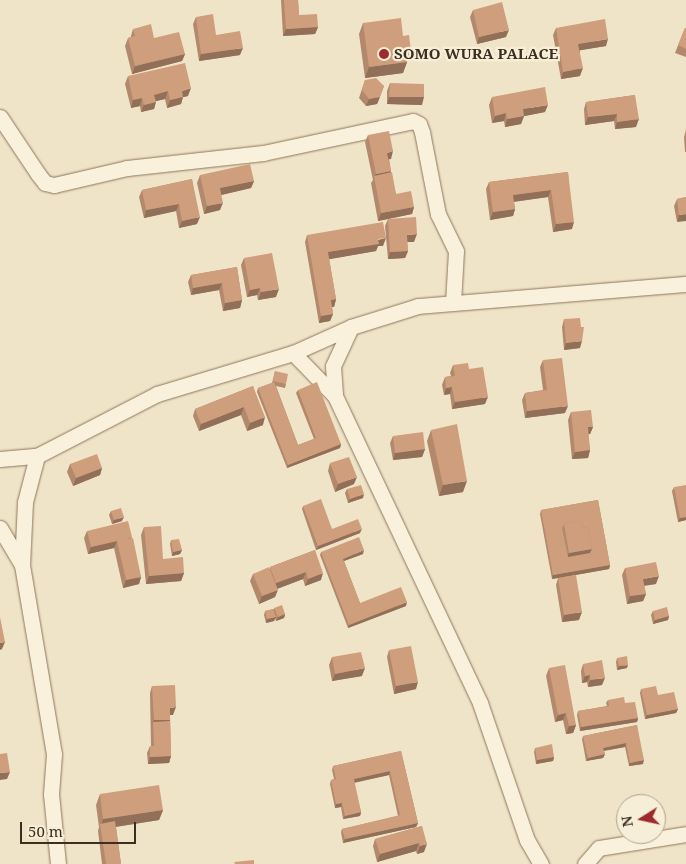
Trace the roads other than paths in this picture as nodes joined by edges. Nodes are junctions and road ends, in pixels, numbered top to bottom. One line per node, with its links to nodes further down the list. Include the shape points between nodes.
1 (0, 117): 3 (street, via 45,183 54,185 127,168 263,152 414,121 422,132 438,214 456,251)
2 (686, 284): 3 (street)
3 (453, 303): 4 (street, via 418,306)
4 (351, 327): 5 (street); 6 (street, via 333,366)
5 (293, 353): 6 (street); 7 (street, via 157,394)
6 (335, 396): 13 (street, via 480,703 527,840)
7 (37, 456): 8 (street); 10 (street, via 25,502)
8 (0, 459)
9 (0, 528): 10 (street)
10 (22, 564): 12 (street, via 54,754 51,794)
11 (686, 834): 14 (street, via 599,848)
12 (58, 864)
13 (541, 864)
14 (585, 864)

